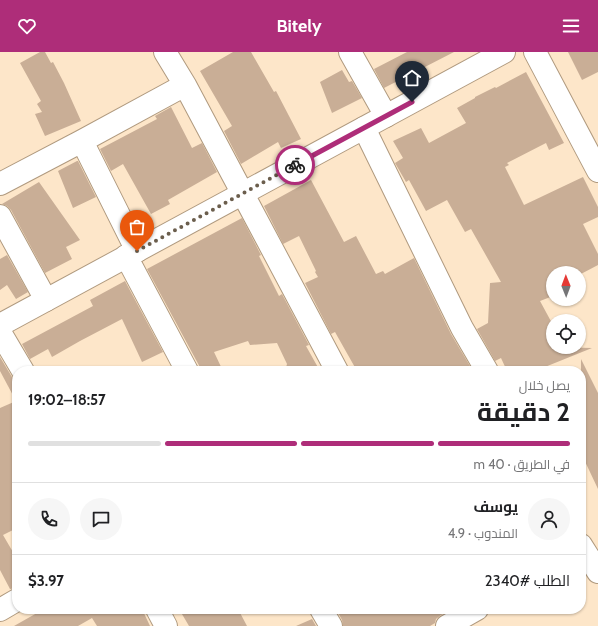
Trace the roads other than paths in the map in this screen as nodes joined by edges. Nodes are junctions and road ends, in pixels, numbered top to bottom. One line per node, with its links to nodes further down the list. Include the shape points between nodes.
1 (166, 52): 5 (street)
2 (350, 52): 6 (street)
3 (504, 52): 6 (street)
4 (535, 52): 9 (street)
5 (185, 85): 8 (street); 11 (street)
6 (386, 116): 7 (street)
7 (364, 128): 11 (street); 20 (street)
8 (82, 142): 10 (street); 13 (street)
9 (598, 171)
10 (0, 184)
11 (243, 194): 13 (street); 19 (street)
12 (0, 216): 14 (street)
13 (132, 254): 14 (street); 18 (street)
14 (46, 300): 15 (street)
15 (0, 325)
16 (0, 332): 17 (street)
17 (20, 366)
18 (185, 366)
19 (334, 366)
20 (483, 366)
21 (586, 546): 22 (street)
22 (598, 572)
23 (12, 603): 24 (street)
24 (0, 610)
25 (160, 614): 30 (street)
26 (324, 614): 31 (street)
27 (468, 614): 32 (street)
28 (0, 617): 29 (street)
29 (5, 626)
30 (166, 626)
31 (331, 626)
32 (448, 626)

